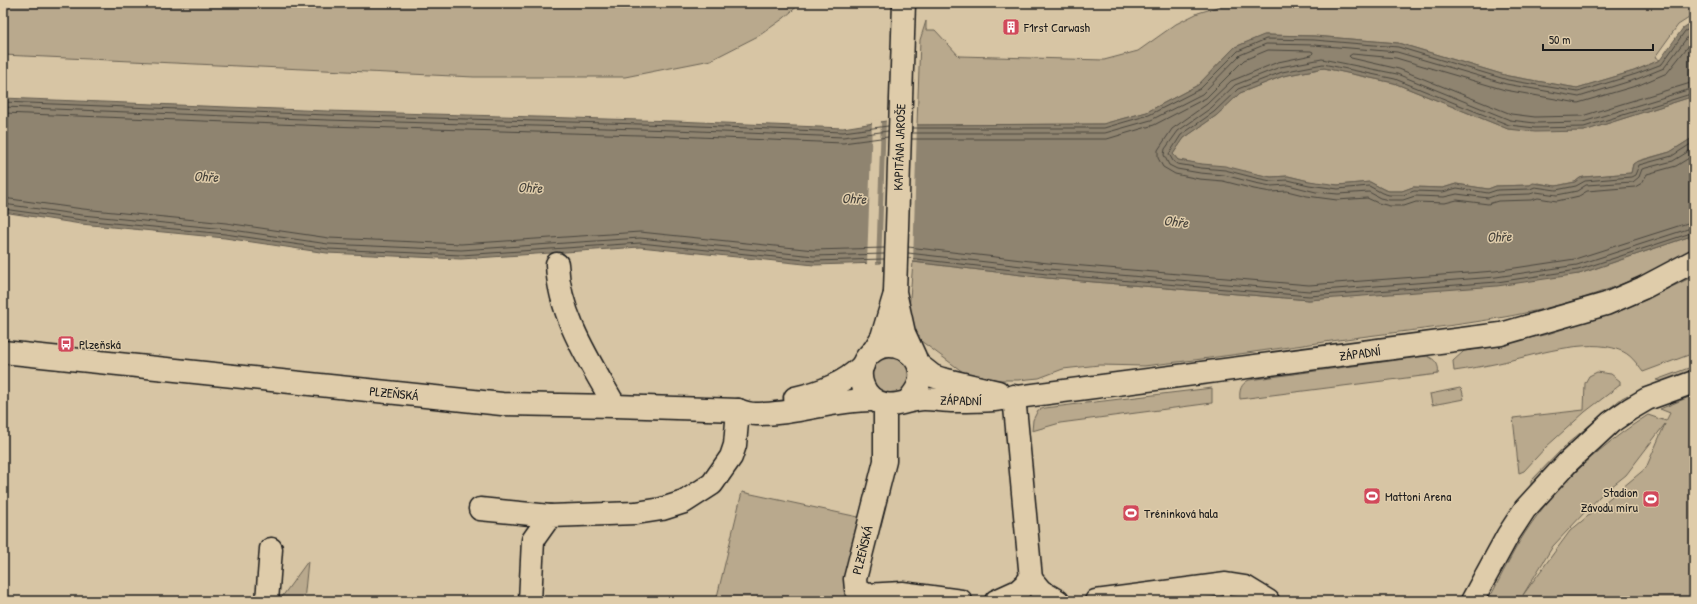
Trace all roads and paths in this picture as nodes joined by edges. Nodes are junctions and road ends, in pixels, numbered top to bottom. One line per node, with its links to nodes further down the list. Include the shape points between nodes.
1 (904, 3): 4 (street, KAPITÁNA JAROŠE)
2 (1694, 261): 9 (street, ZÁPADNÍ, via 1606,304 1501,334)
3 (557, 264): 12 (street, via 565,308 574,332)
4 (895, 292): 6 (street, KAPITÁNA JAROŠE, via 882,337); 7 (street, KAPITÁNA JAROŠE, via 904,333)
5 (3, 352): 12 (street, PLZEŇSKÁ, via 502,404)
6 (868, 358): 7 (street, via 886,346 896,346 904,348); 11 (street, via 861,374 862,382 867,394); 13 (street, PLZEŇSKÁ, via 850,377 824,390)
7 (917, 361): 9 (street, ZÁPADNÍ, via 933,376); 10 (street, via 919,384)
8 (1694, 382): 26 (street, via 1647,399 1630,409 1611,422 1568,462 1525,509)
9 (1014, 396): 10 (street, ZÁPADNÍ, via 994,400); 17 (street)
10 (908, 401): 11 (street, via 894,405)
11 (880, 402): 13 (street, PLZEŇSKÁ, via 852,400 798,411 755,415); 18 (street, PLZEŇSKÁ, via 885,462)
12 (615, 406): 13 (street, PLZEŇSKÁ)
13 (738, 410): 15 (street, via 735,445 731,457 712,484 684,502 636,513)
14 (480, 509): 15 (street)
15 (550, 516): 20 (street, via 533,540)
16 (271, 549): 19 (street)
17 (1031, 579): 22 (street, via 1018,591); 23 (street, via 1041,591)
18 (853, 595): 21 (street, PLZEŇSKÁ, via 902,594)
19 (267, 601)
20 (530, 601)
21 (961, 601)
22 (996, 601)
23 (1058, 601)
24 (1096, 601): 25 (street, via 1226,584 1245,587)
25 (1268, 601)
26 (1472, 601)

